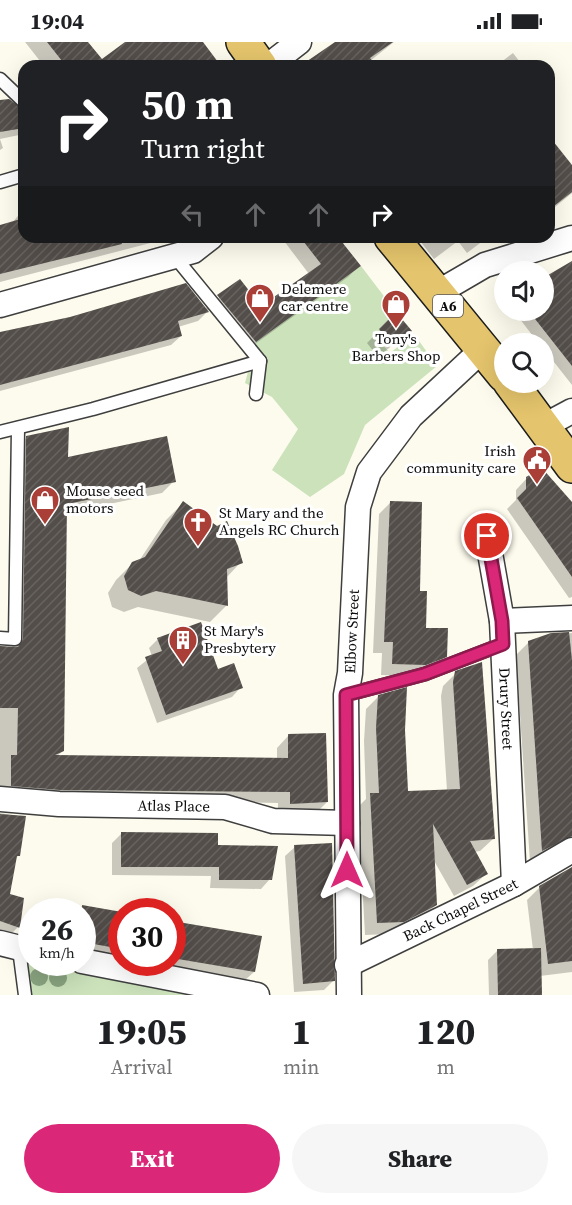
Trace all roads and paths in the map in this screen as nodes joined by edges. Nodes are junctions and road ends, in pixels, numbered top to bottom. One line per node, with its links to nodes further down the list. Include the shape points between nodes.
1 (243, 42): 3 (highway)
2 (299, 42): 4 (street)
3 (256, 60)
4 (276, 60)
5 (0, 79): 6 (lane)
6 (18, 96)
7 (18, 178): 8 (lane)
8 (0, 182)
9 (572, 238): 13 (street, via 485,266)
10 (203, 243): 12 (street)
11 (396, 243): 13 (highway, A6)
12 (175, 257): 14 (street); 16 (lane)
13 (437, 293): 15 (highway, A6)
14 (0, 305)
15 (483, 349): 17 (highway, A6); 28 (street, Elbow Street, via 411,416 369,472 358,507)
16 (260, 361): 19 (lane); 21 (lane)
17 (494, 363)
18 (525, 393): 20 (highway)
19 (256, 394)
20 (558, 418): 23 (highway)
21 (18, 428): 22 (lane); 27 (lane, via 15,639)
22 (0, 432)
23 (572, 466)
24 (487, 536): 26 (street, Drury Street)
25 (572, 618): 26 (street)
26 (503, 632): 28 (lane, via 425,674); 32 (street, Drury Street)
27 (0, 638)
28 (346, 695): 30 (street, Elbow Street)
29 (0, 799): 30 (street, Atlas Place, via 225,807 273,821)
30 (347, 823): 35 (street, Elbow Street)
31 (572, 850): 32 (street, Back Chapel Street)
32 (514, 884): 35 (street, Back Chapel Street)
33 (17, 948): 36 (lane)
34 (96, 964): 37 (street)
35 (348, 966): 38 (street, Elbow Street)
36 (25, 995)
37 (257, 995)
38 (350, 995)

